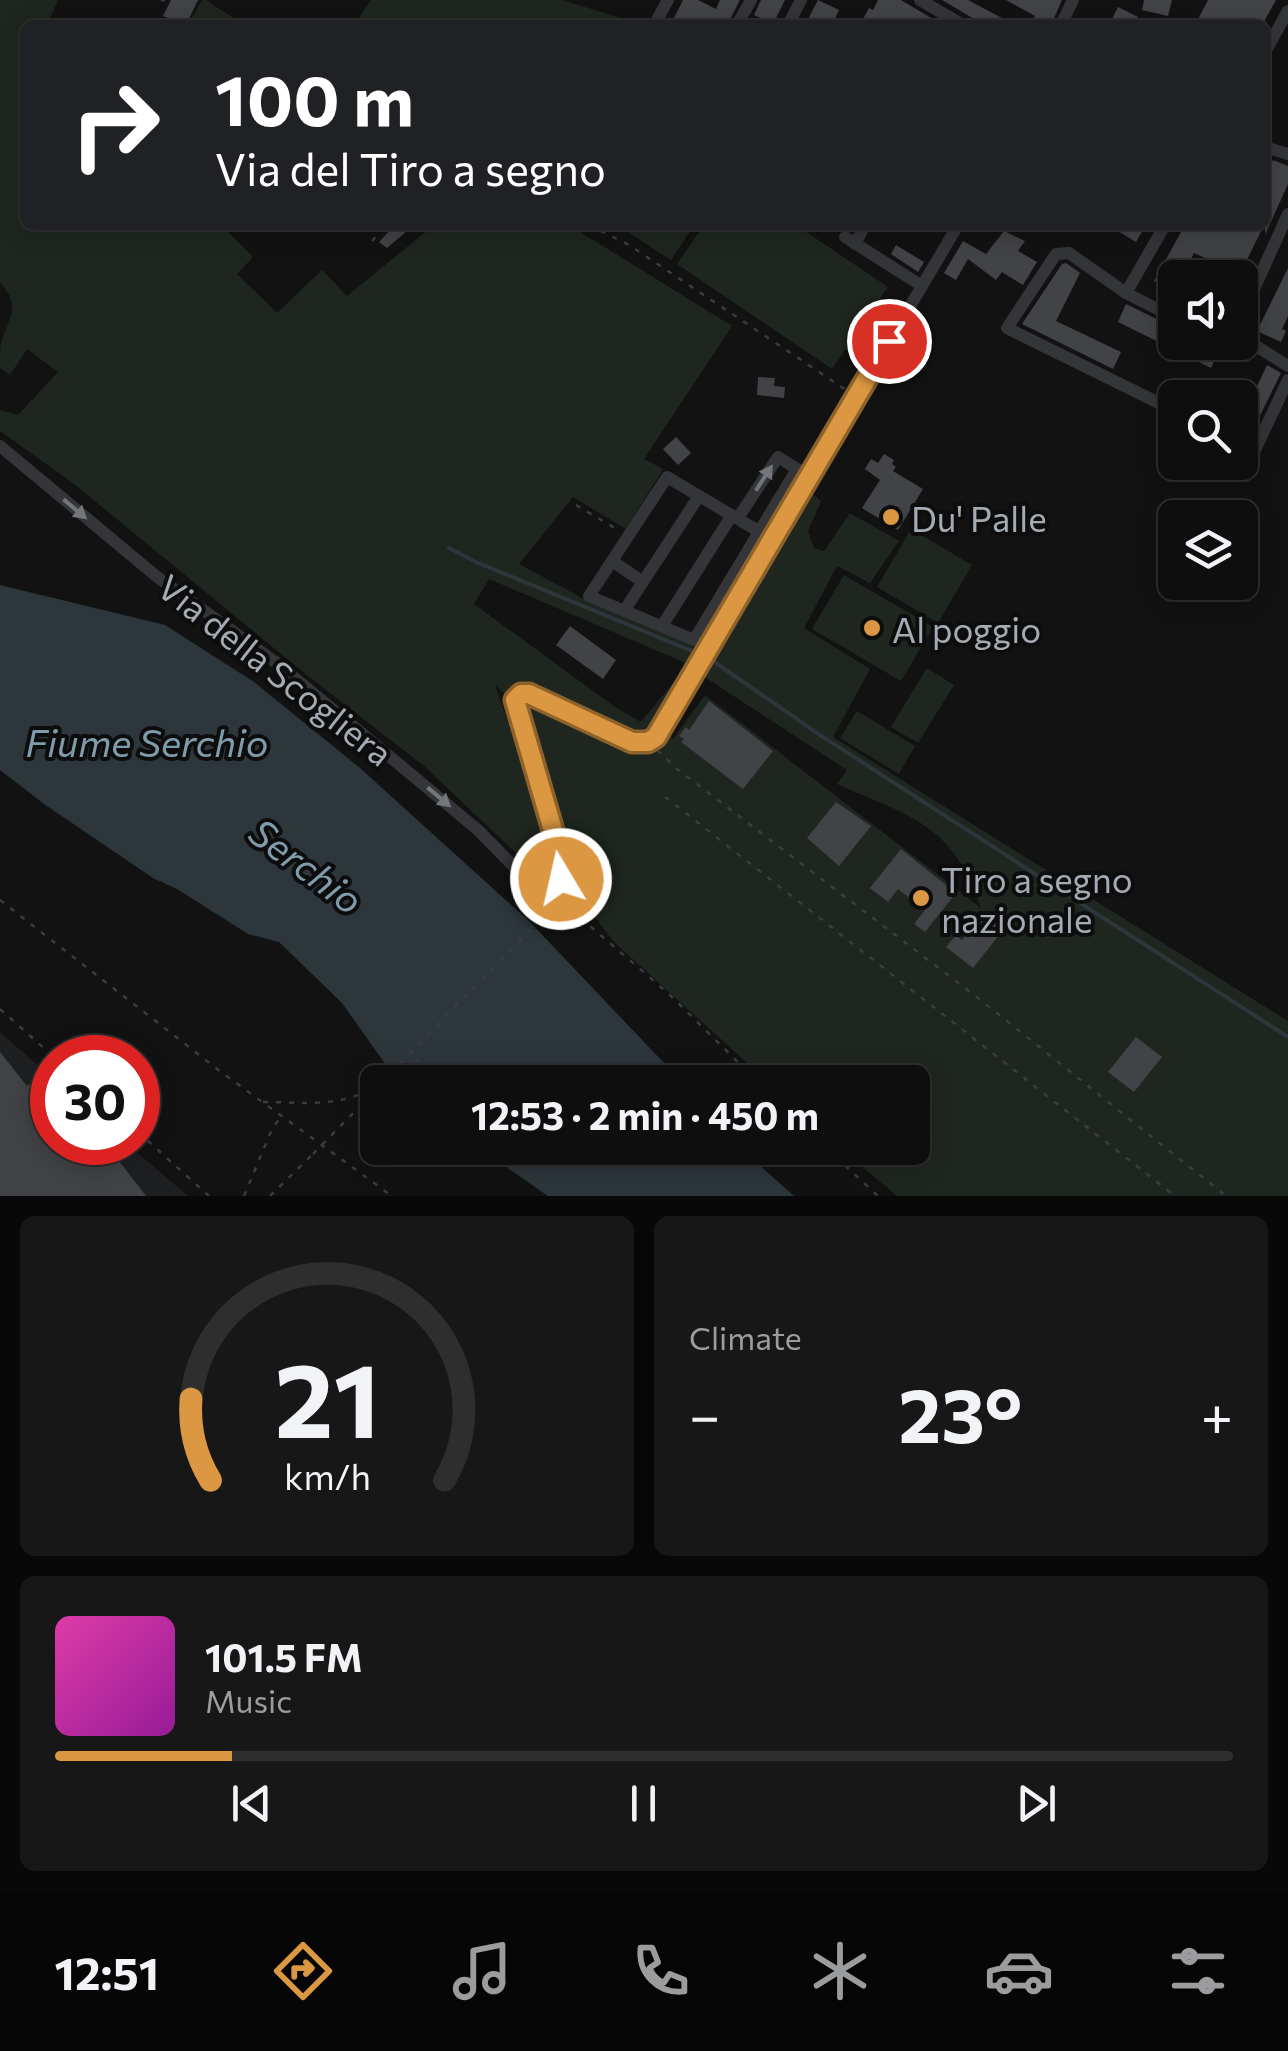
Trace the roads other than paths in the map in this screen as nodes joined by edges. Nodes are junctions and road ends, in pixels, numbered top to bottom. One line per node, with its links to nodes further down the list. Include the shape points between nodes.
1 (920, 0): 3 (street)
2 (1288, 10): 4 (street)
3 (954, 20)
4 (1270, 43)
5 (1288, 214): 9 (street)
6 (859, 230): 10 (street, via 850,240)
7 (955, 230): 10 (street)
8 (1163, 230): 11 (street)
9 (1258, 280)
10 (922, 286): 19 (street)
11 (1126, 292): 12 (street); 16 (street, via 1069,253 1056,254 1007,328)
12 (1158, 309)
13 (1258, 347): 14 (street)
14 (1288, 366)
15 (1288, 380): 17 (street)
16 (1158, 403)
17 (1258, 444)
18 (0, 446): 19 (street, Via della Scogliera, one-way to 19, via 156,576 274,661 478,830 528,881 550,892 564,868 515,700 529,694 620,738 652,739)
19 (804, 472): 21 (street, one-way to 19, via 778,457); 22 (street)
20 (699, 496): 21 (street); 23 (street, via 667,477); 24 (street)
21 (735, 517): 22 (street); 26 (street)
22 (760, 532): 26 (street, via 694,640)
23 (612, 561): 24 (street); 25 (street, via 590,596)
24 (643, 582): 25 (street)
25 (624, 610): 26 (street)
26 (662, 626)

